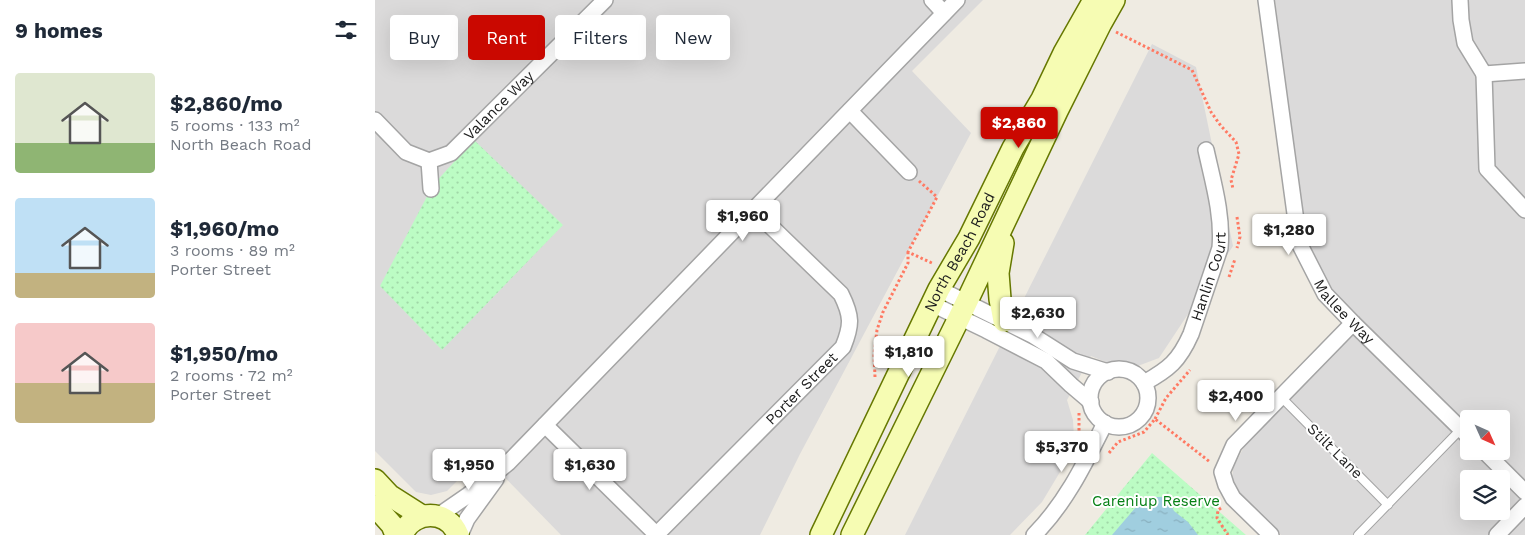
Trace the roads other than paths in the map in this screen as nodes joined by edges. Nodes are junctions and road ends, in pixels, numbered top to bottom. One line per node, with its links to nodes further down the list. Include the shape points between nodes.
1 (605, 0): 14 (street, Valance Way, via 451,153)
2 (932, 0): 8 (street)
3 (957, 0): 8 (street)
4 (1094, 0): 20 (main road, North Beach Road, via 1013,148 969,238)
5 (1114, 0): 19 (main road, North Beach Road)
6 (1266, 0): 23 (street, Mallee Way, via 1299,243 1325,294)
7 (1460, 0): 10 (street, via 1465,43)
8 (944, 13): 11 (street)
9 (1525, 71): 10 (street)
10 (1484, 74): 18 (street, via 1487,169)
11 (850, 111): 15 (street); 17 (street)
12 (375, 120): 14 (street, via 406,152)
13 (1206, 150): 25 (street, Hanlin Court, via 1219,215 1220,248 1185,348 1162,373)
14 (429, 161): 16 (street)
15 (909, 172)
16 (431, 189)
17 (754, 210): 29 (street); 43 (street, Porter Street, via 841,294 849,309 850,332 843,347)
18 (1525, 210)
19 (1007, 218): 21 (main road, North Beach Road); 22 (main road, via 998,273)
20 (935, 296): 21 (street); 44 (main road, North Beach Road)
21 (963, 310): 22 (street); 27 (street, via 987,330 1046,361 1071,385); 45 (main road, North Beach Road)
22 (1004, 322): 24 (street, via 1073,360)
23 (1353, 323): 26 (street); 30 (street, Mallee Way)
24 (1108, 372): 25 (street, via 1132,372); 27 (street, via 1095,384)
25 (1144, 383): 28 (street, via 1148,401 1140,418 1123,427)
26 (1281, 397): 36 (lane, Stilt Lane); 47 (street, via 1234,445 1222,472 1233,498)
27 (1085, 405): 28 (street)
28 (1105, 423): 46 (street, via 1077,478 1048,521)
29 (545, 425): 33 (street); 43 (street, Porter Street)
30 (1460, 428)
31 (1460, 438): 36 (lane)
32 (1493, 460): 35 (street)
33 (507, 463): 39 (street, via 467,496); 42 (street)
34 (375, 480): 39 (main road, via 389,495)
35 (1525, 492)
36 (1388, 505): 48 (lane)
37 (375, 506): 40 (main road, via 392,525)
38 (1525, 506): 49 (street)
39 (430, 516): 41 (main road, via 409,524); 42 (main road, via 452,524)
40 (396, 535)
41 (402, 535)
42 (459, 535)
43 (657, 535)
44 (821, 535)
45 (852, 535)
46 (1034, 535)
47 (1271, 535)
48 (1358, 535)
49 (1497, 535)

